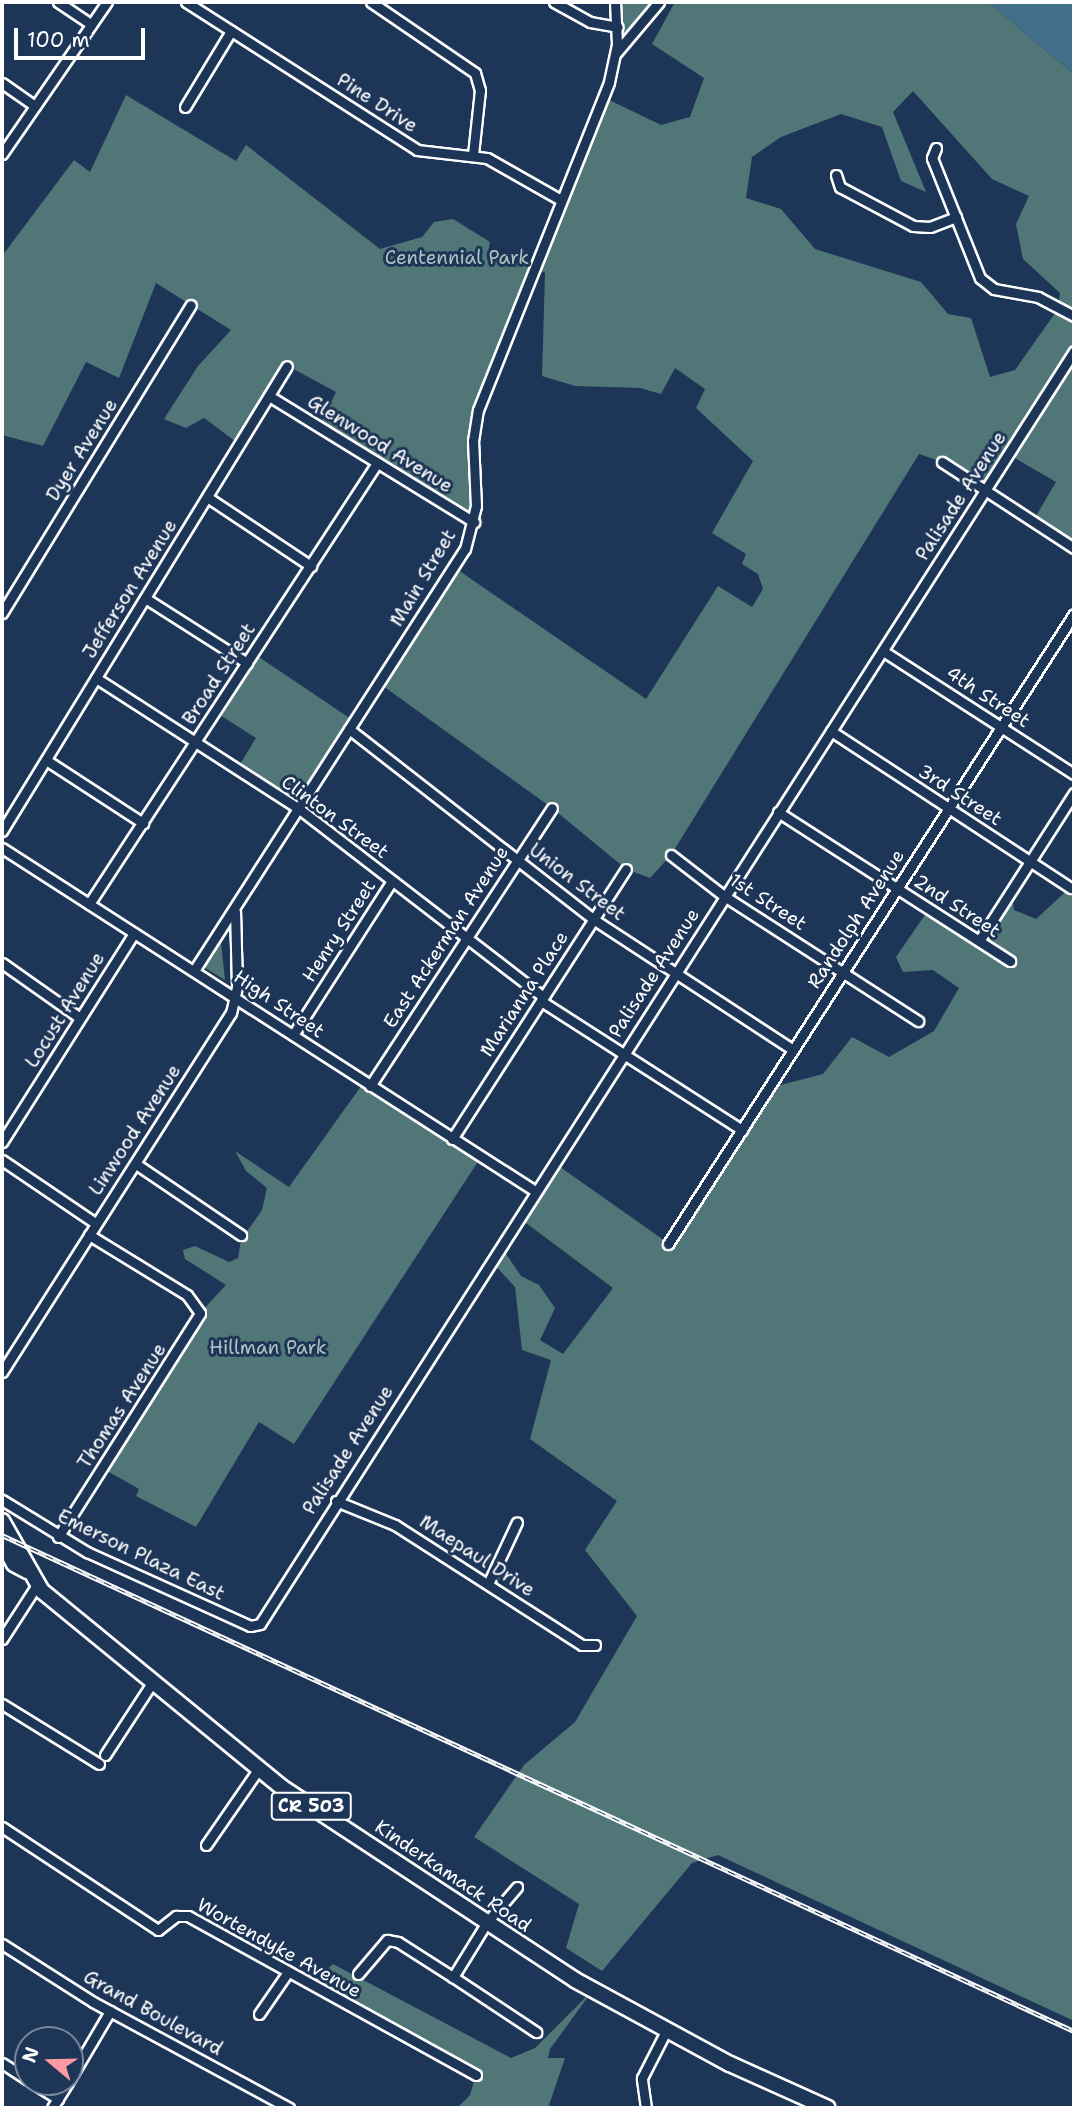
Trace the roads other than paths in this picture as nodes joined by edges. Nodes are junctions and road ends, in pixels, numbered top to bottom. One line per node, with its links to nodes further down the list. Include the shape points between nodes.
1 (58, 2): 8 (street)
2 (107, 2): 8 (street)
3 (186, 2): 10 (street, Pine Drive)
4 (371, 2): 16 (street, via 475,73 480,90)
5 (554, 2): 9 (street, via 580,18)
6 (615, 2): 9 (street, Main Street)
7 (659, 2): 11 (street)
8 (91, 24): 13 (street)
9 (618, 27): 11 (street, Main Street)
10 (231, 31): 14 (street); 16 (street, Pine Drive, via 417,150 436,155)
11 (615, 54): 19 (street, Main Street, via 609,82)
12 (2, 83): 13 (street)
13 (35, 106): 17 (street)
14 (185, 107)
15 (936, 148): 20 (street, via 932,158)
16 (473, 153): 19 (street)
17 (2, 154)
18 (836, 174): 20 (street, via 840,187 913,226 930,227)
19 (561, 201): 30 (street, Main Street, via 478,410 473,441)
20 (956, 217): 22 (street, via 986,284 1052,302)
21 (191, 304): 34 (street, Dyer Avenue)
22 (1074, 316)
23 (1074, 351): 28 (street, Palisade Avenue)
24 (288, 366): 25 (street, Jefferson Avenue)
25 (269, 396): 27 (street, Glenwood Avenue); 29 (street, Jefferson Avenue)
26 (942, 462): 28 (street)
27 (377, 463): 30 (street, Glenwood Avenue); 32 (street, Broad Street)
28 (985, 490): 31 (street); 36 (street, Palisade Avenue)
29 (207, 497): 32 (street); 33 (street, Jefferson Avenue)
30 (474, 522): 40 (street, Main Street, via 459,561)
31 (1074, 548)
32 (311, 566): 37 (street, Broad Street)
33 (145, 598): 37 (street); 38 (street, Jefferson Avenue)
34 (2, 613)
35 (1074, 614): 39 (street, Randolph Avenue)
36 (883, 651): 39 (street, 4th Street); 41 (street, Palisade Avenue)
37 (247, 663): 42 (street, Broad Street)
38 (96, 678): 42 (street, Clinton Street); 43 (street, Jefferson Avenue)
39 (1002, 727): 44 (street, 4th Street); 48 (street, Randolph Avenue)
40 (349, 729): 46 (street, Main Street); 54 (street, Union Street)
41 (831, 731): 48 (street, 3rd Street); 49 (street, Palisade Avenue)
42 (195, 742): 46 (street, Clinton Street); 50 (street, Broad Street)
43 (46, 760): 50 (street); 51 (street, Jefferson Avenue)
44 (1074, 774)
45 (1074, 793): 55 (street)
46 (298, 808): 57 (street, Clinton Street); 60 (street, Main Street)
47 (552, 808): 54 (street, East Ackerman Avenue)
48 (949, 808): 55 (street, 3rd Street); 59 (street, Randolph Avenue)
49 (779, 812): 59 (street, 2nd Street); 61 (street, Palisade Avenue)
50 (143, 822): 62 (street, Broad Street)
51 (2, 831)
52 (2, 848): 62 (street, High Street)
53 (671, 855): 61 (street, 1st Street)
54 (517, 859): 63 (street, Union Street); 65 (street, East Ackerman Avenue)
55 (1030, 861): 58 (street, 3rd Street); 66 (street)
56 (626, 869): 63 (street, Marianna Place)
57 (392, 881): 65 (street, Clinton Street); 76 (street, Henry Street)
58 (1071, 888)
59 (897, 889): 66 (street, 2nd Street); 71 (street, Randolph Avenue)
60 (244, 891): 69 (street, Main Street); 72 (street, Linwood Avenue, via 232,922)
61 (724, 896): 70 (street, Palisade Avenue); 71 (street, 1st Street)
62 (89, 904): 64 (street, High Street)
63 (593, 919): 70 (street, Union Street); 73 (street, Marianna Place)
64 (134, 933): 69 (street, High Street); 74 (street, Locust Avenue)
65 (467, 938): 73 (street, Clinton Street); 79 (street, East Ackerman Avenue)
66 (979, 941): 67 (street, 2nd Street)
67 (1010, 961)
68 (2, 964): 74 (street)
69 (195, 969): 72 (street, High Street)
70 (676, 971): 77 (street, Union Street); 78 (street, Palisade Avenue)
71 (844, 971): 75 (street, 1st Street); 77 (street, Randolph Avenue)
72 (236, 995): 76 (street, High Street); 84 (street, Linwood Avenue, via 224,1027)
73 (542, 999): 78 (street, Clinton Street); 81 (street, Marianna Place)
74 (80, 1018): 82 (street, Locust Avenue)
75 (918, 1021)
76 (293, 1035): 79 (street, High Street)
77 (793, 1050): 80 (street, Randolph Avenue)
78 (623, 1054): 80 (street, Clinton Street); 85 (street, Palisade Avenue)
79 (370, 1086): 81 (street, High Street)
80 (742, 1130): 89 (street, Randolph Avenue)
81 (452, 1139): 85 (street, High Street)
82 (2, 1142)
83 (2, 1160): 86 (street)
84 (136, 1164): 86 (street, Linwood Avenue); 88 (street)
85 (534, 1191): 92 (street, Palisade Avenue)
86 (95, 1223): 87 (street, Linwood Avenue)
87 (89, 1235): 90 (street, Linwood Avenue); 95 (street, Thomas Avenue, via 187,1295 199,1307 199,1319)
88 (241, 1235)
89 (668, 1244)
90 (2, 1372)
91 (2, 1500): 95 (street, Emerson Plaza East)
92 (336, 1501): 98 (street, Maepaul Drive, via 395,1525); 100 (street, Palisade Avenue)
93 (2, 1521): 97 (main road, Kinderkamack Road / CR 503)
94 (517, 1522): 98 (street)
95 (58, 1537): 100 (street, Emerson Plaza East, via 250,1626 260,1624)
96 (2, 1543): 97 (main road, Kinderkamack Road / CR 503)
97 (14, 1565): 99 (main road, Kinderkamack Road / CR 503)
98 (488, 1584): 102 (street, Maepaul Drive, via 582,1645)
99 (37, 1585): 101 (street); 103 (main road, Kinderkamack Road / CR 503)
100 (265, 1615)
101 (2, 1639)
102 (595, 1645)
103 (152, 1683): 104 (street, via 102,1759); 105 (main road, Kinderkamack Road / CR 503)
104 (2, 1704)
105 (258, 1770): 107 (street); 109 (main road, Kinderkamack Road / CR 503)
106 (2, 1827): 111 (street, Wortendyke Avenue, via 158,1930 176,1916 188,1916)
107 (206, 1846)
108 (517, 1887): 109 (street)
109 (487, 1922): 113 (street); 116 (main road, Kinderkamack Road / CR 503, via 575,1980)
110 (2, 1944): 114 (street, Grand Boulevard)
111 (288, 1972): 115 (street); 119 (street, Wortendyke Avenue)
112 (358, 1974): 113 (street, via 387,1940 398,1942)
113 (453, 1977): 117 (street)
114 (110, 2011): 118 (street); 124 (street, Grand Boulevard)
115 (259, 2014)
116 (666, 2031): 125 (street, via 642,2078 641,2098); 126 (main road, Kinderkamack Road / CR 503)
117 (536, 2032)
118 (84, 2055)
119 (476, 2075)
120 (53, 2096): 122 (street)
121 (60, 2096): 122 (street)
122 (58, 2099): 123 (street)
123 (52, 2108)
124 (289, 2108)
125 (646, 2108)
126 (828, 2108)

